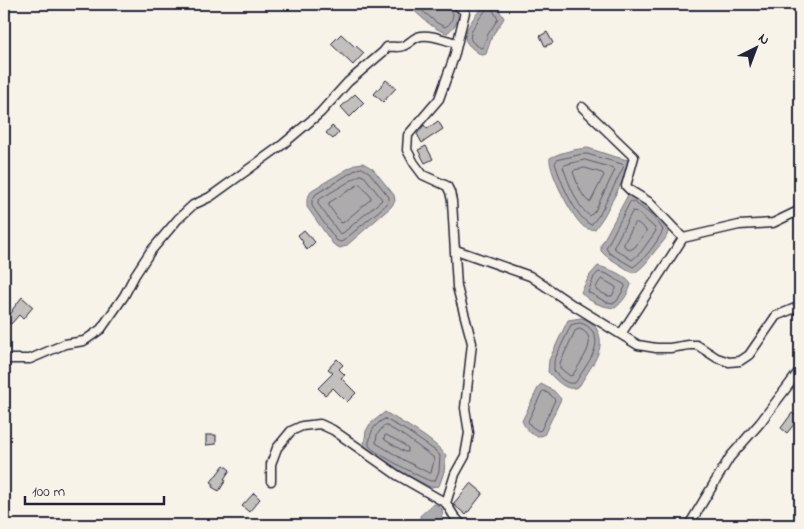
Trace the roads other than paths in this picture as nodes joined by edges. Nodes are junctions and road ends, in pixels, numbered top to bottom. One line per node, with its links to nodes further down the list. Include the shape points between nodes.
1 (456, 4): 2 (street, via 465,12)
2 (457, 43): 6 (street, via 439,99 408,135 407,150 423,175 447,186 450,192); 9 (street, via 420,36 405,46 387,47 320,113 282,145 210,197 193,205 178,219 150,252 101,329 84,341 65,344 30,359)
3 (582, 107): 5 (street, via 634,157 626,186 650,202)
4 (800, 210): 5 (street, via 773,223 739,225)
5 (683, 238): 8 (street)
6 (456, 250): 8 (street, via 530,276); 12 (street, via 457,287 472,343 465,408 469,433 465,456 455,474)
7 (800, 306): 8 (street, via 776,316 749,355 740,361 718,358 697,345 670,348 638,345)
8 (621, 334)
9 (4, 360)
10 (800, 370): 14 (street, via 730,457)
11 (271, 481): 12 (street, via 271,464 277,448 291,430 320,424)
12 (446, 503): 13 (street)
13 (462, 525)
14 (689, 525)

